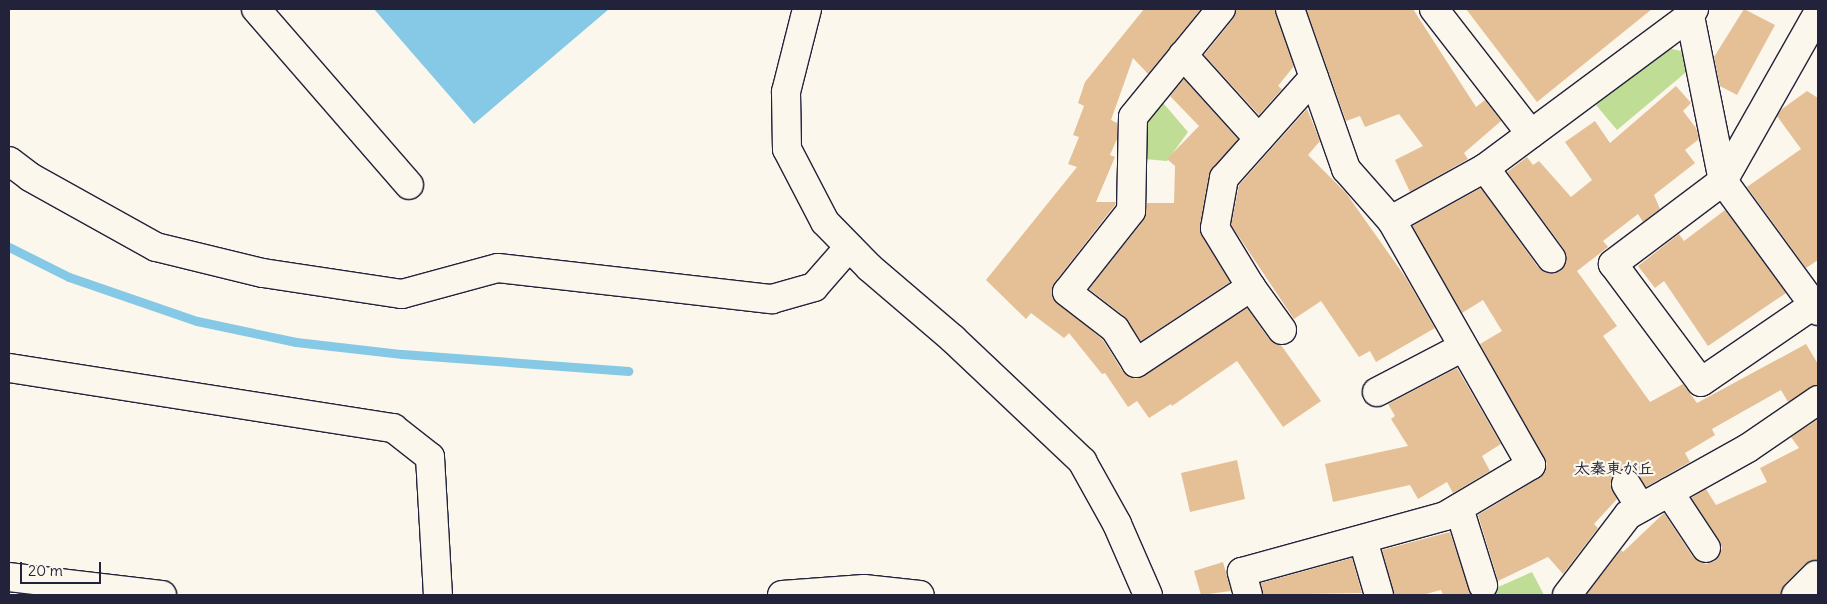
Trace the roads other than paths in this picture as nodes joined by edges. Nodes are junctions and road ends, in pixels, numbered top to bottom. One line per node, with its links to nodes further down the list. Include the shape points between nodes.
1 (256, 9): 15 (street)
2 (807, 9): 17 (street, via 786,92 786,149 825,222)
3 (1221, 9): 8 (street)
4 (1290, 9): 9 (street)
5 (1444, 12): 10 (street)
6 (1692, 12): 10 (street); 14 (street)
7 (1818, 13): 14 (street)
8 (1183, 55): 11 (street); 19 (street, via 1133,117 1131,211 1067,292 1115,329 1136,363)
9 (1314, 77): 11 (street); 16 (street, via 1346,169)
10 (1531, 134): 13 (street)
11 (1259, 139): 19 (street, via 1224,178 1215,228)
12 (9, 161): 17 (street, via 30,177 156,247 263,273 402,294 498,268 772,299 814,287)
13 (1485, 168): 16 (street); 18 (street)
14 (1724, 181): 20 (street); 20 (street, via 1613,264 1701,382)
15 (408, 185)
16 (1391, 220): 22 (street)
17 (849, 247): 39 (street, via 1082,461 1118,524)
18 (1551, 258)
19 (1251, 287): 21 (street)
20 (1817, 306)
21 (1282, 330)
22 (1464, 346): 24 (street); 28 (street, via 1531,465)
23 (9, 368): 36 (street, via 394,428 430,456)
24 (1377, 392)
25 (1818, 400): 27 (street, via 1748,448)
26 (1626, 484): 29 (street)
27 (1669, 492): 29 (street); 31 (street)
28 (1459, 508): 30 (street, via 1445,516); 34 (street)
29 (1641, 508): 42 (street, via 1628,515)
30 (1363, 540): 40 (street, via 1242,572); 41 (street)
31 (1706, 548)
32 (1816, 575): 43 (street)
33 (9, 577): 35 (street)
34 (1483, 585)
35 (162, 595)
36 (438, 595)
37 (782, 595): 38 (street, via 864,589)
38 (920, 595)
39 (1148, 595)
40 (1248, 595)
41 (1379, 595)
42 (1567, 595)
43 (1796, 595)

